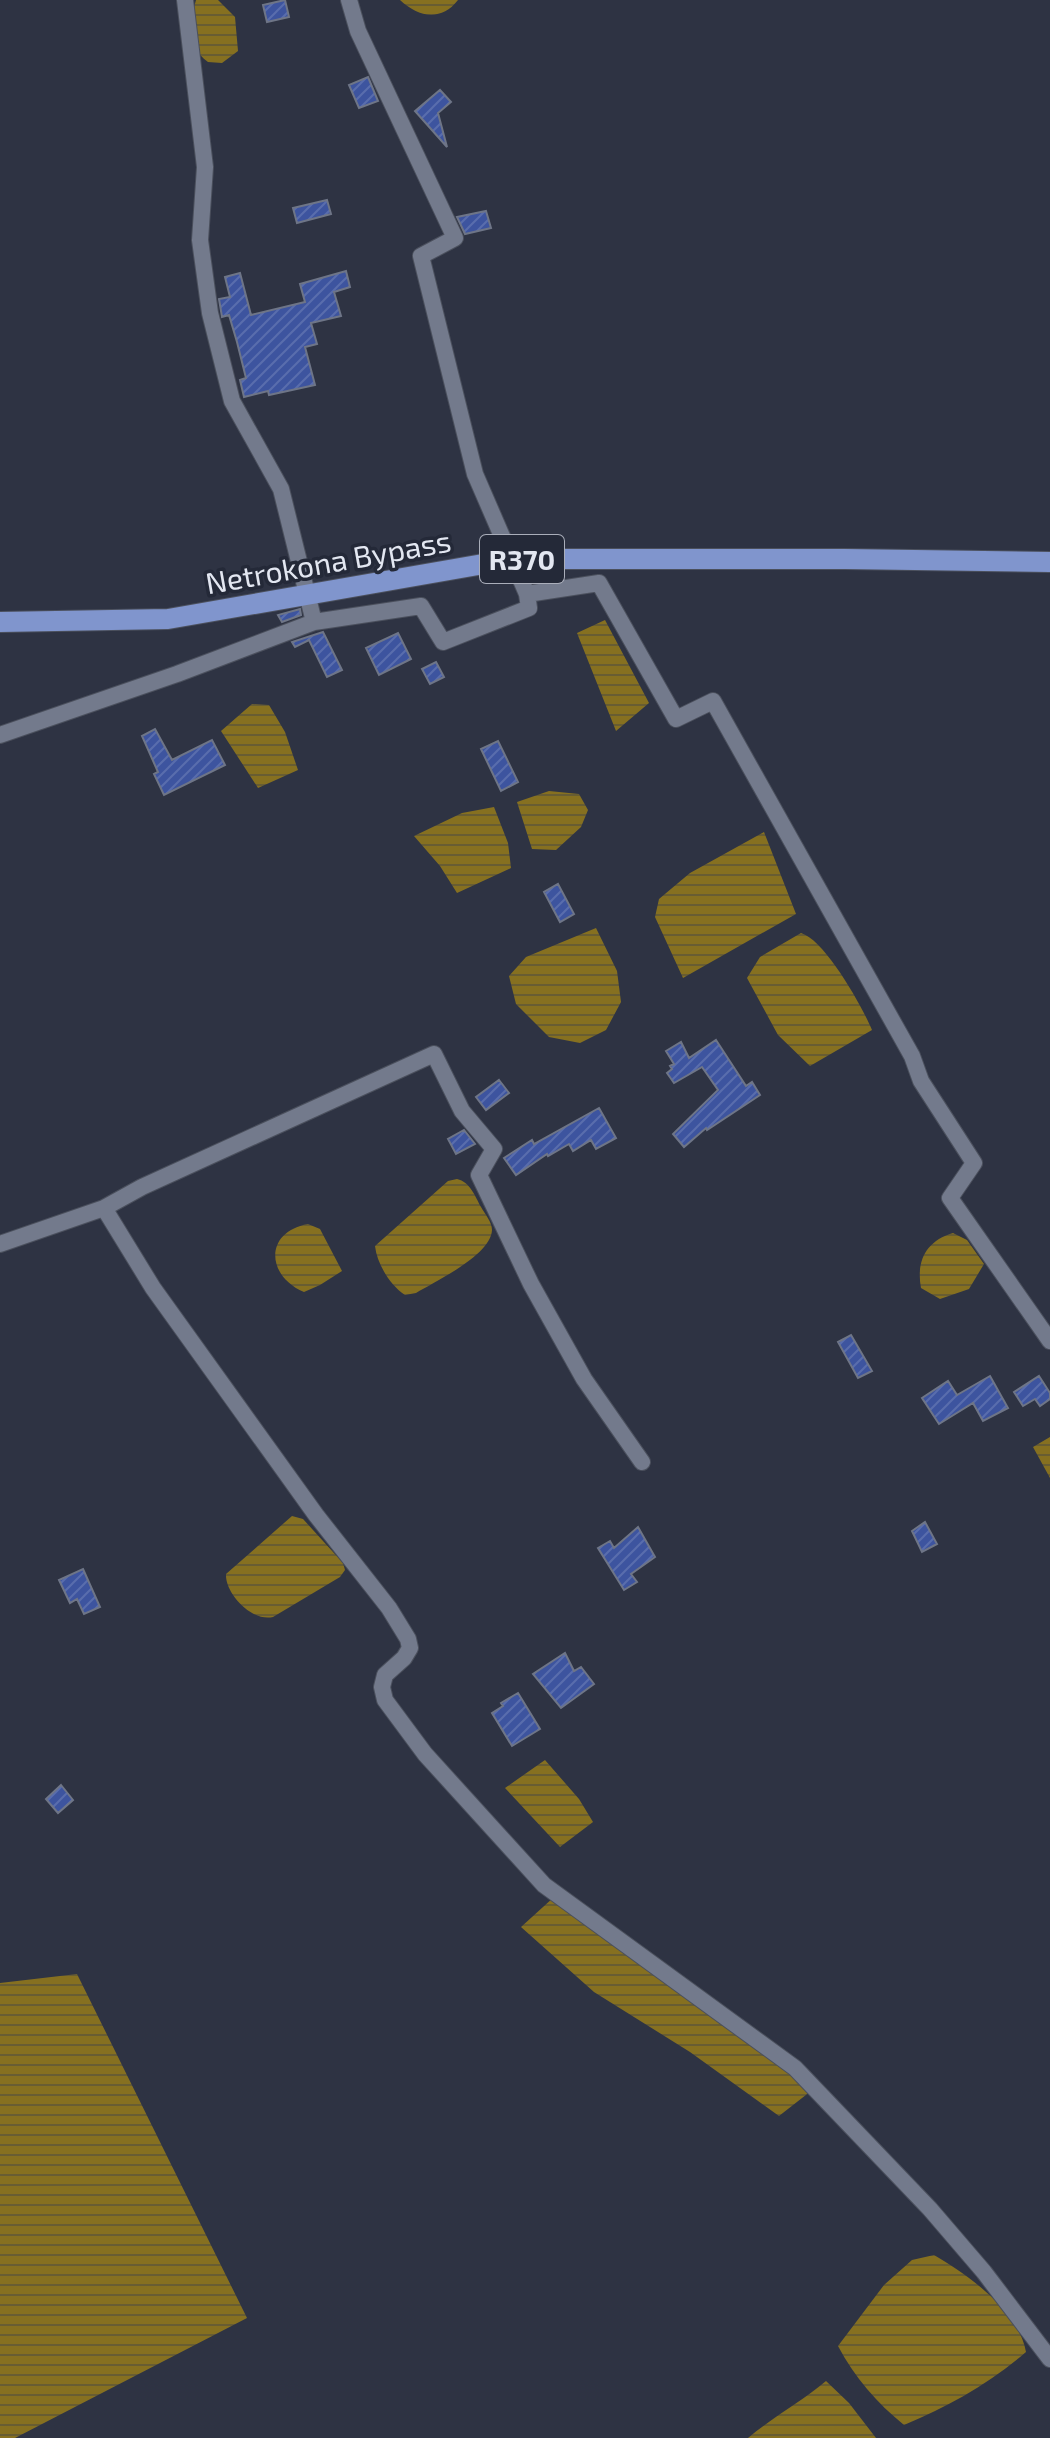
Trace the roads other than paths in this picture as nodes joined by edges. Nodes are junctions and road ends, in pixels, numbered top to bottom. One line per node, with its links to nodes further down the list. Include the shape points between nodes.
1 (185, 0): 6 (street, via 205,167 200,240 210,313 232,401 281,489)
2 (349, 0): 3 (street, via 358,31 455,238 421,256 475,474)
3 (512, 559): 4 (main road, Netrokona Bypass / R370); 5 (street); 6 (main road, Netrokona Bypass / R370)
4 (1050, 562)
5 (527, 594): 8 (street, via 529,608 443,642 421,606); 12 (street, via 599,583 676,719 713,701 912,1056 921,1081 974,1163 950,1198)
6 (308, 595): 7 (main road, Netrokona Bypass / R370, via 168,619); 8 (street)
7 (0, 622)
8 (314, 622): 9 (street)
9 (0, 735)
10 (104, 1208): 11 (street); 13 (street, via 434,1054 462,1111 494,1149 479,1175 531,1284 584,1379); 14 (street, via 153,1288 408,1639 410,1648 385,1675 382,1687 385,1700 425,1754 544,1885 795,2068 930,2209)
11 (0, 1244)
12 (1050, 1341)
13 (642, 1462)
14 (1050, 2359)

